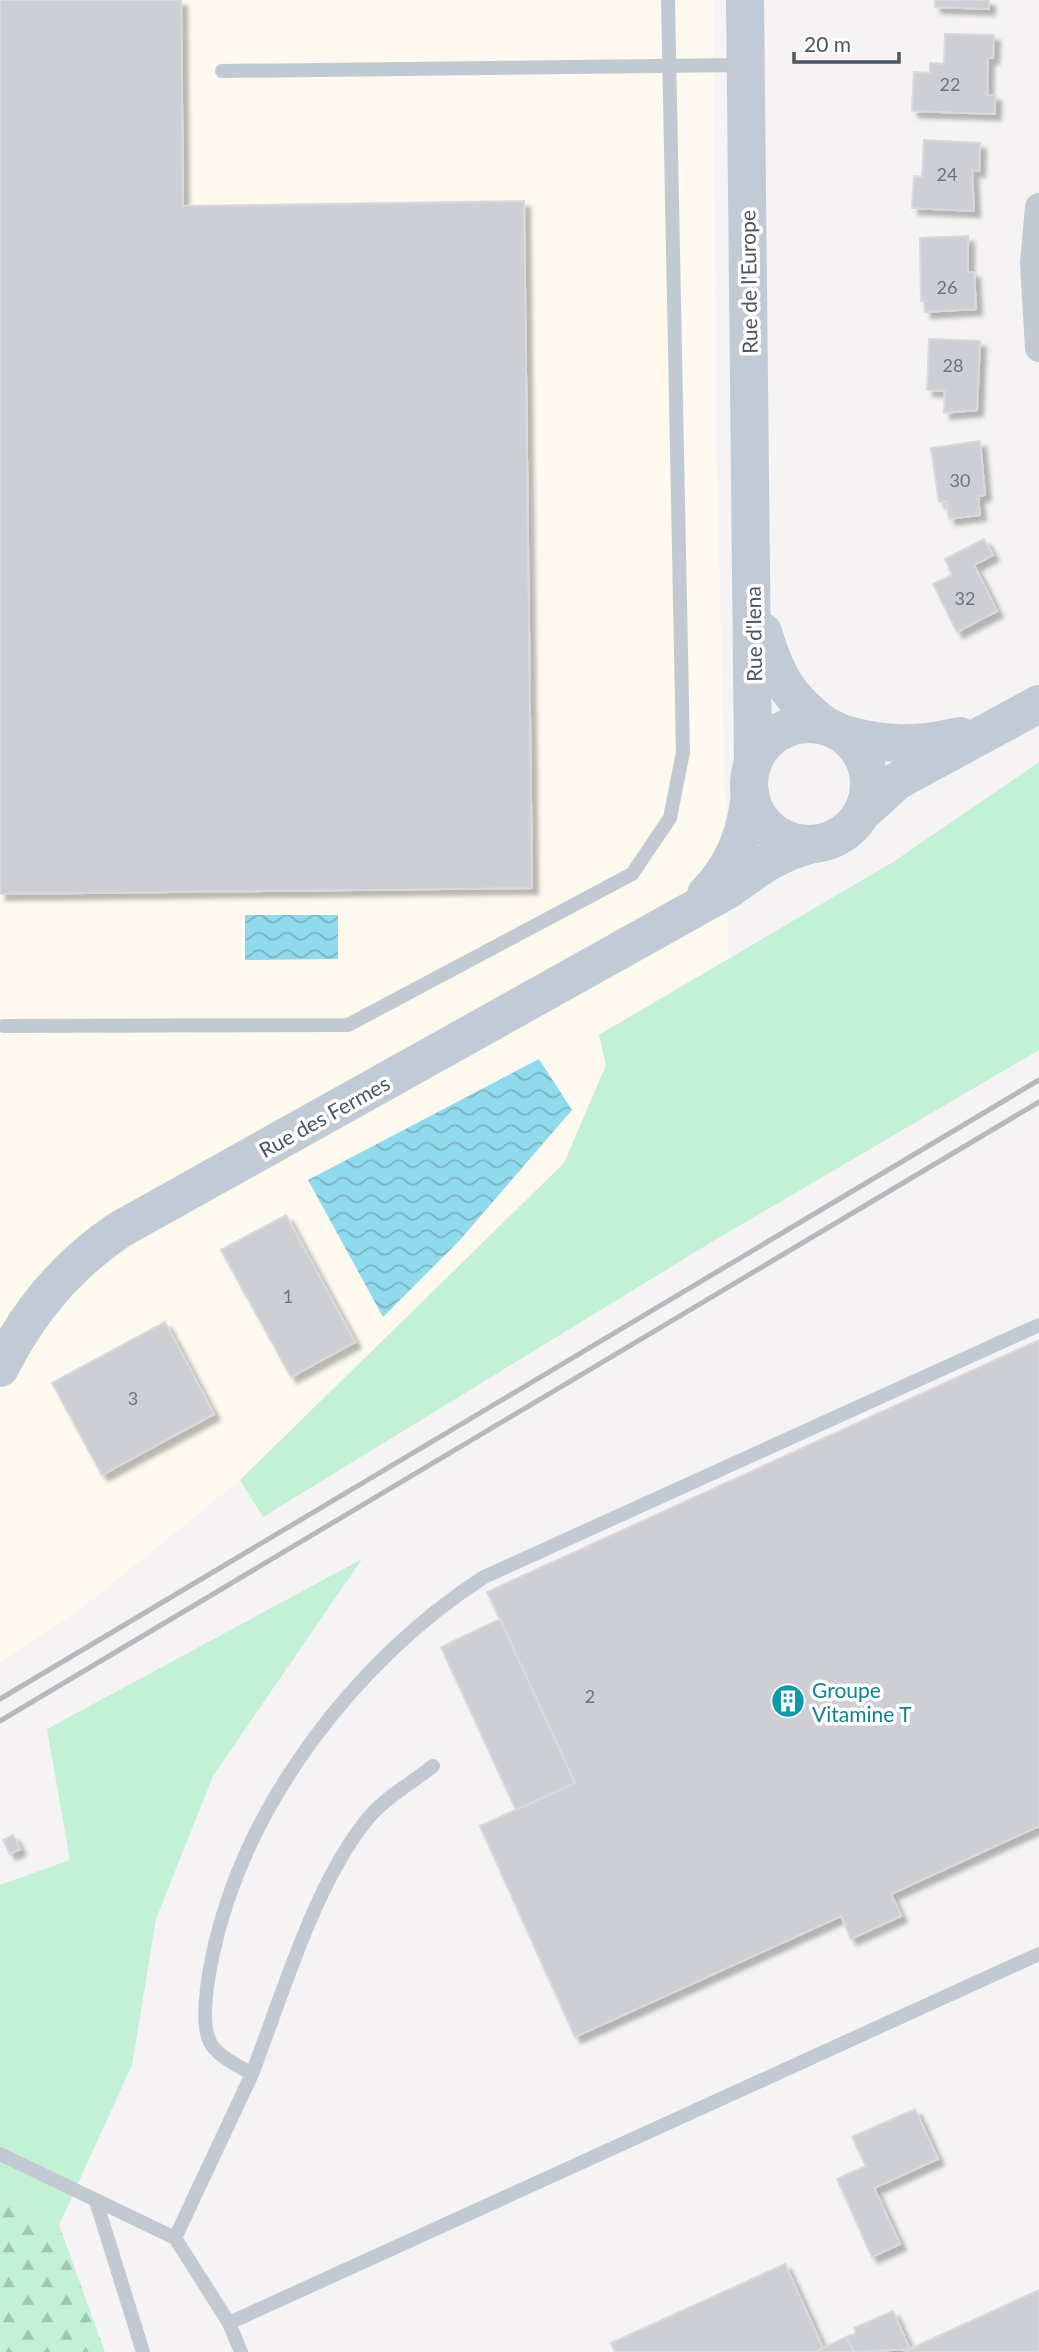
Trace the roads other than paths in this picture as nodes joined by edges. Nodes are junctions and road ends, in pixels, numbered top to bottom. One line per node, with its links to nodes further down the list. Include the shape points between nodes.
1 (668, 0): 4 (lane)
2 (745, 0): 3 (street, Rue de l'Europe)
3 (746, 65): 4 (lane); 8 (street, Rue de l'Europe)
4 (669, 66): 5 (lane); 16 (lane, via 683,751 670,818 632,874 348,1025)
5 (222, 71)
6 (1039, 207): 7 (street, via 1034,263)
7 (1039, 348)
8 (752, 565): 11 (street, Rue d'Iena, via 762,629 779,677 793,699); 12 (street, Rue d'Iena)
9 (1039, 704): 10 (street)
10 (996, 727): 11 (street, via 906,746); 13 (street, via 897,780)
11 (835, 730): 12 (street, via 806,724 769,738); 13 (street, via 858,748 867,766 870,786)
12 (751, 778): 14 (street, via 755,811 767,827 784,839); 15 (street, Rue des Fermes, via 746,826 738,846 713,888)
13 (861, 814): 14 (street, via 841,835)
14 (813, 844): 15 (street, Rue des Fermes, via 763,864)
15 (689, 912): 18 (street, Rue des Fermes, via 119,1230 40,1302)
16 (3, 1026)
17 (1039, 1325): 21 (lane, via 484,1577 430,1616 356,1687 310,1743 243,1858 218,1926 208,1978 206,2030 220,2054)
18 (0, 1368)
19 (433, 1766): 21 (lane, via 372,1814 346,1847 322,1895)
20 (1039, 1954): 25 (lane)
21 (252, 2074): 24 (lane)
22 (0, 2154): 23 (lane)
23 (96, 2201): 24 (lane); 26 (lane)
24 (175, 2238): 25 (lane)
25 (229, 2323): 27 (lane)
26 (143, 2352)
27 (241, 2352)

